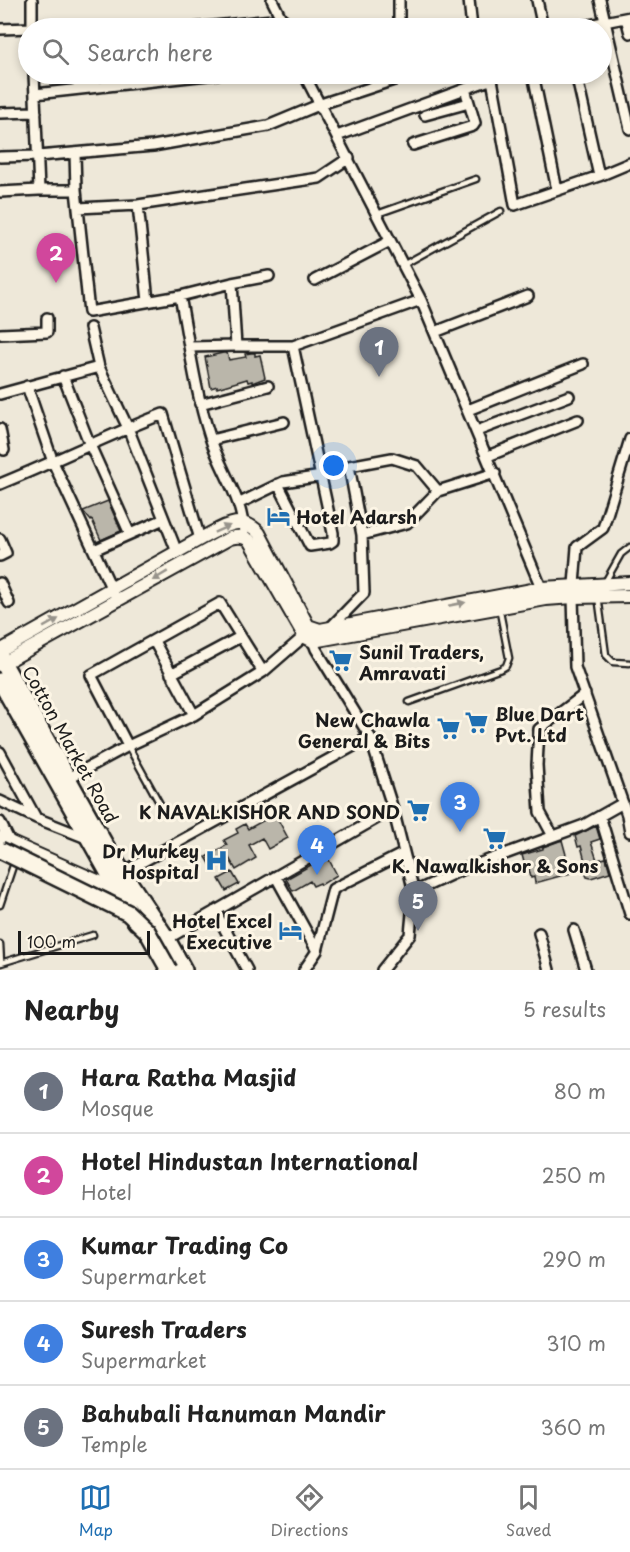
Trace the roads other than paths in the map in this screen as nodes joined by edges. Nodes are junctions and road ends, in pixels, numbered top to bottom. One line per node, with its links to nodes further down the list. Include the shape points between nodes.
1 (32, 0): 7 (street)
2 (272, 0): 8 (street)
3 (399, 0): 9 (street)
4 (469, 0): 10 (street)
5 (537, 0): 11 (street)
6 (600, 0): 12 (street)
7 (32, 18)
8 (282, 18)
9 (399, 18)
10 (471, 18)
11 (541, 18)
12 (603, 18)
13 (628, 18): 14 (street); 17 (street)
14 (612, 21)
15 (18, 28): 16 (street)
16 (0, 29)
17 (630, 33)
18 (612, 55): 34 (street)
19 (34, 84): 28 (street)
20 (126, 84): 28 (street)
21 (310, 84): 30 (street)
22 (382, 84): 30 (street)
23 (475, 84): 27 (street)
24 (492, 84): 46 (street, via 515,205)
25 (535, 84): 46 (street)
26 (578, 84): 42 (street)
27 (465, 89): 29 (street); 35 (street)
28 (35, 94): 31 (street)
29 (469, 103): 33 (street); 36 (street, via 473,126)
30 (321, 104): 35 (street); 37 (street, via 268,126 153,146)
31 (36, 112): 32 (street); 38 (street)
32 (0, 113)
33 (425, 115)
34 (630, 129)
35 (337, 136): 40 (street)
36 (413, 145)
37 (75, 153): 38 (street); 45 (street)
38 (38, 156): 39 (street); 44 (street)
39 (0, 157)
40 (349, 158): 48 (street, via 319,177); 51 (street)
41 (630, 163): 42 (street)
42 (600, 176): 46 (street)
43 (476, 179): 51 (lane)
44 (39, 190): 45 (street); 47 (street)
45 (76, 190): 49 (street)
46 (557, 190)
47 (0, 192)
48 (138, 205): 49 (street); 60 (street)
49 (78, 208): 60 (street, via 89,312)
50 (501, 211): 53 (lane)
51 (376, 214): 52 (street)
52 (390, 242): 53 (street); 55 (street)
53 (402, 265): 59 (street)
54 (269, 276): 56 (street)
55 (315, 280)
56 (232, 283): 57 (street); 65 (street)
57 (180, 296): 60 (street); 67 (street)
58 (528, 296): 63 (street)
59 (421, 300): 63 (street); 66 (street)
60 (148, 301)
61 (47, 318): 64 (street, via 47,332)
62 (90, 328): 69 (street)
63 (435, 332): 76 (street)
64 (0, 334)
65 (236, 346): 66 (street); 67 (street)
66 (293, 346): 89 (street)
67 (189, 347): 75 (street)
68 (583, 364): 76 (street)
69 (99, 367): 70 (street); 79 (street)
70 (63, 376): 71 (street); 84 (street)
71 (27, 386): 73 (street); 87 (street)
72 (268, 386): 75 (street)
73 (0, 394)
74 (568, 396): 81 (street)
75 (200, 404): 83 (street)
76 (468, 410): 81 (street)
77 (578, 420): 86 (street)
78 (284, 422): 83 (street)
79 (128, 428): 84 (street); 94 (street); 100 (street, via 164,414)
80 (0, 429): 85 (street)
81 (477, 431): 86 (street)
82 (630, 439): 109 (street, via 603,528 577,547)
83 (211, 440): 93 (street)
84 (90, 445): 87 (street); 96 (street)
85 (4, 450)
86 (488, 456): 88 (street)
87 (53, 462): 90 (street); 102 (street)
88 (495, 473): 92 (street); 110 (street)
89 (322, 476): 91 (street); 91 (street, via 334,537 330,543 314,546 308,543)
90 (0, 484)
91 (278, 484): 93 (street)
92 (438, 491): 97 (street, via 407,523); 97 (street, via 417,466 392,458 349,466)
93 (240, 503): 95 (street)
94 (164, 519): 96 (street); 103 (street)
95 (244, 522): 98 (street); 100 (street, one-way to 95); 115 (street, via 260,533 308,626)
96 (130, 534): 102 (street)
97 (362, 535): 115 (street, via 364,593)
98 (244, 537): 112 (street, one-way to 112, via 230,538); 115 (street)
99 (0, 539): 104 (street, via 6,553)
100 (200, 539): 103 (street)
101 (630, 547): 108 (lane, via 621,554)
102 (94, 550): 107 (street)
103 (177, 552): 107 (street)
104 (0, 556)
105 (0, 583): 114 (street)
106 (630, 584): 108 (street)
107 (112, 590): 112 (street); 118 (street, one-way to 107)
108 (601, 590): 109 (street); 111 (street); 119 (lane, via 606,655 613,662)
109 (573, 591): 110 (street); 123 (street, via 575,667)
110 (544, 594): 113 (street)
111 (630, 596)
112 (117, 602): 118 (street)
113 (499, 602): 115 (street); 124 (lane, via 509,658 506,666)
114 (9, 603)
115 (318, 634): 120 (street); 126 (street, via 316,649)
116 (240, 637): 117 (street, via 220,603); 120 (street); 121 (street)
117 (154, 641): 121 (street); 127 (street, via 91,675)
118 (1, 659): 129 (main road, Cotton Market Road)
119 (630, 663)
120 (263, 672): 125 (street)
121 (171, 674): 125 (street)
122 (0, 681): 129 (main road, Cotton Market Road)
123 (585, 694): 131 (street); 138 (street, via 539,729 540,812)
124 (409, 702)
125 (194, 715): 127 (street)
126 (370, 736): 133 (street); 145 (street)
127 (128, 746): 129 (street); 132 (lane)
128 (0, 752): 135 (street)
129 (63, 781): 139 (main road, Cotton Market Road); 145 (main road, Cotton Market Road, via 108,850)
130 (0, 801): 135 (street)
131 (623, 803): 134 (street); 137 (street)
132 (160, 804)
133 (393, 809): 141 (street); 144 (street)
134 (600, 816): 138 (street); 150 (street)
135 (36, 818): 139 (street)
136 (0, 822): 140 (street)
137 (630, 832)
138 (554, 836): 146 (street)
139 (89, 839): 145 (main road, Cotton Market Road)
140 (3, 843): 145 (street); 154 (main road, via 131,906); 158 (main road, bridge, via 128,914 147,931)
141 (404, 853): 146 (street); 156 (street, via 333,889)
142 (0, 857): 143 (street)
143 (14, 863): 147 (street, via 87,894); 148 (lane)
144 (276, 877): 149 (street); 156 (street)
145 (119, 881): 147 (main road, Cotton Market Road)
146 (414, 892): 163 (street, via 410,935)
147 (133, 902): 154 (main road, via 150,914); 157 (main road, Cotton Market Road)
148 (0, 905)
149 (215, 911): 154 (street); 161 (street)
150 (630, 914)
151 (574, 930): 165 (street)
152 (539, 933): 164 (street)
153 (93, 935): 155 (lane, via 1,963)
154 (165, 941): 159 (main road); 160 (main road)
155 (0, 944)
156 (317, 951): 162 (street)
157 (161, 970)
158 (169, 970)
159 (176, 970)
160 (184, 970)
161 (247, 970)
162 (304, 970)
163 (382, 970)
164 (549, 970)
165 (586, 970)

